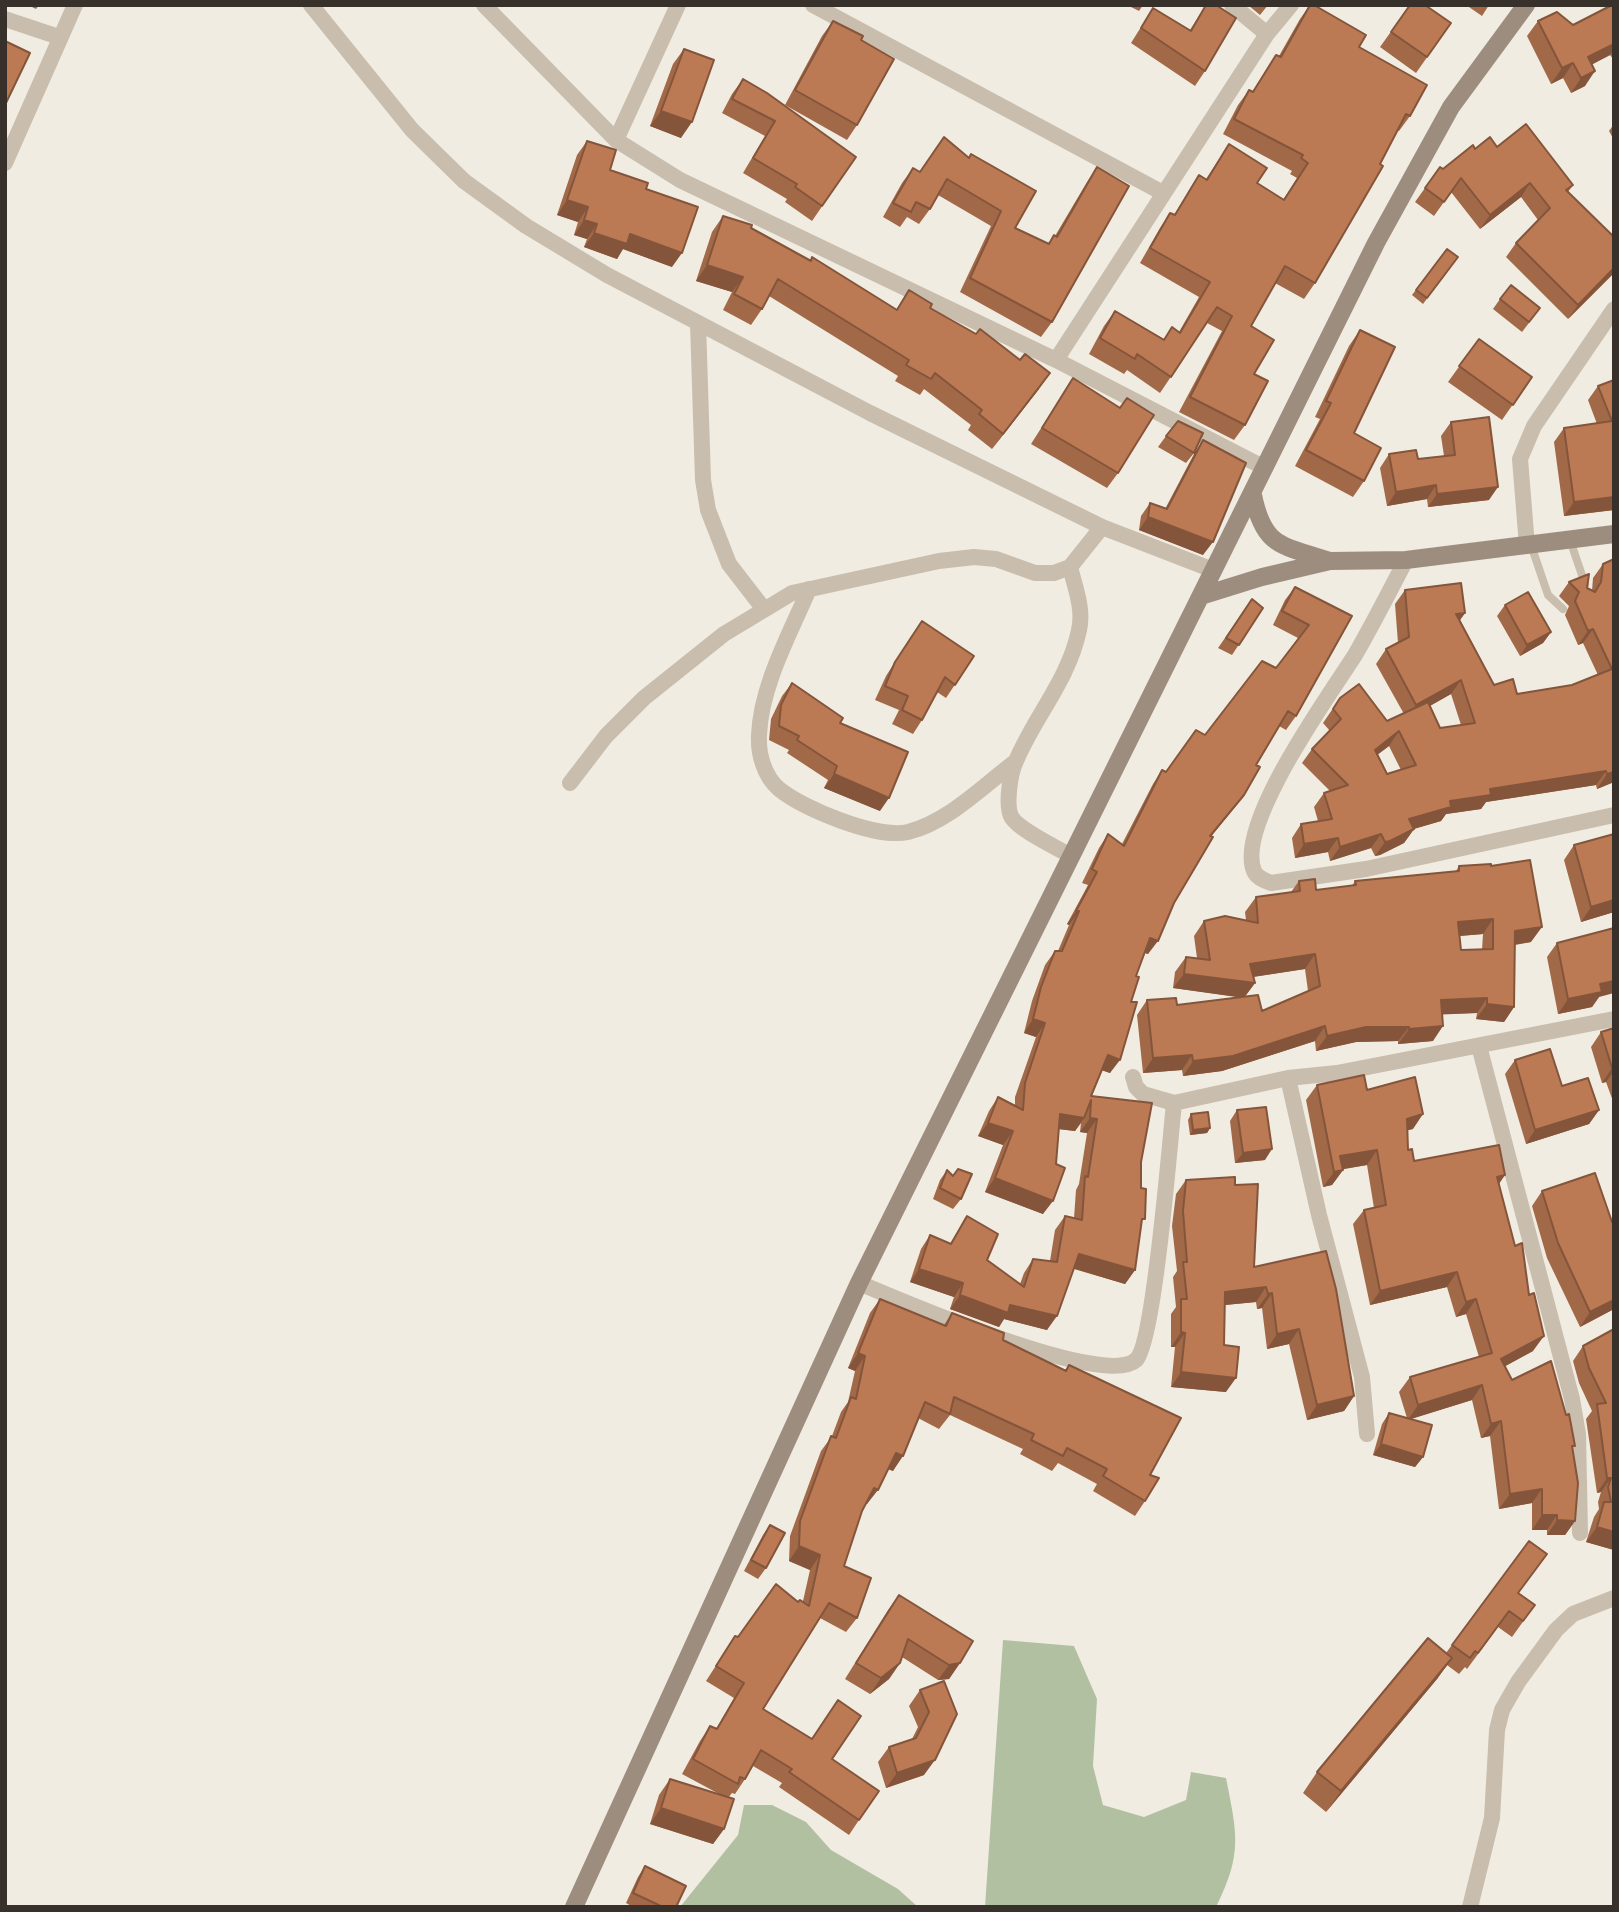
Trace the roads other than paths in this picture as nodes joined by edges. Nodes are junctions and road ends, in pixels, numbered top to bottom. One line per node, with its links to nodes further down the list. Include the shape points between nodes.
1 (75, 5): 11 (street)
2 (310, 5): 16 (street, via 412,130 464,181 537,233)
3 (484, 5): 12 (street)
4 (678, 5): 12 (street)
5 (1232, 5): 10 (street)
6 (1291, 5): 10 (street)
7 (1526, 5): 18 (main road, via 1445,118 1376,243)
8 (815, 6): 14 (street)
9 (5, 19): 11 (street)
10 (1267, 34): 14 (street)
11 (59, 37): 13 (street)
12 (616, 140): 17 (street, via 680,180)
13 (5, 163)
14 (1163, 193): 17 (street)
15 (1614, 309): 23 (street, via 1534,426 1520,459)
16 (698, 323): 20 (street); 31 (street, via 708,510 729,564)
17 (1056, 360): 18 (street)
18 (1265, 468): 19 (main road)
19 (1252, 495): 25 (main road, via 1257,517 1269,537); 27 (main road)
20 (1102, 527): 26 (street); 27 (street)
21 (1614, 534): 22 (main road)
22 (1570, 540): 23 (main road); 29 (lane)
23 (1529, 546): 24 (main road); 32 (lane, via 1548,595)
24 (1406, 560): 25 (main road); 35 (street, via 1356,652 1290,756 1260,817 1251,854 1259,878 1271,883 1366,869)
25 (1329, 561): 30 (main road)
26 (1070, 567): 28 (street, via 1035,573 975,557); 33 (street, via 1080,610 1073,654)
27 (1213, 570): 30 (main road)
28 (809, 589): 31 (street); 33 (street, via 771,681 759,734 760,755 778,788 866,830 907,832 939,818)
29 (1586, 594)
30 (1201, 596): 36 (main road)
31 (763, 608): 34 (street, via 644,698 606,736)
32 (1563, 609)
33 (1015, 762): 36 (street, via 1008,809 1013,820)
34 (570, 783)
35 (1614, 815)
36 (1071, 856): 42 (main road)
37 (1614, 1019): 38 (street)
38 (1479, 1046): 40 (street); 44 (street, via 1572,1399 1578,1434)
39 (1133, 1077): 41 (street, via 1143,1094)
40 (1288, 1078): 41 (street); 43 (street, via 1362,1377)
41 (1174, 1103): 42 (street, via 1157,1264 1143,1349 1135,1361 1118,1367 1051,1356)
42 (859, 1283): 46 (main road)
43 (1367, 1434)
44 (1580, 1533)
45 (1614, 1598): 47 (street, via 1573,1614 1556,1630 1502,1710 1492,1818)
46 (573, 1907)
47 (1470, 1907)

